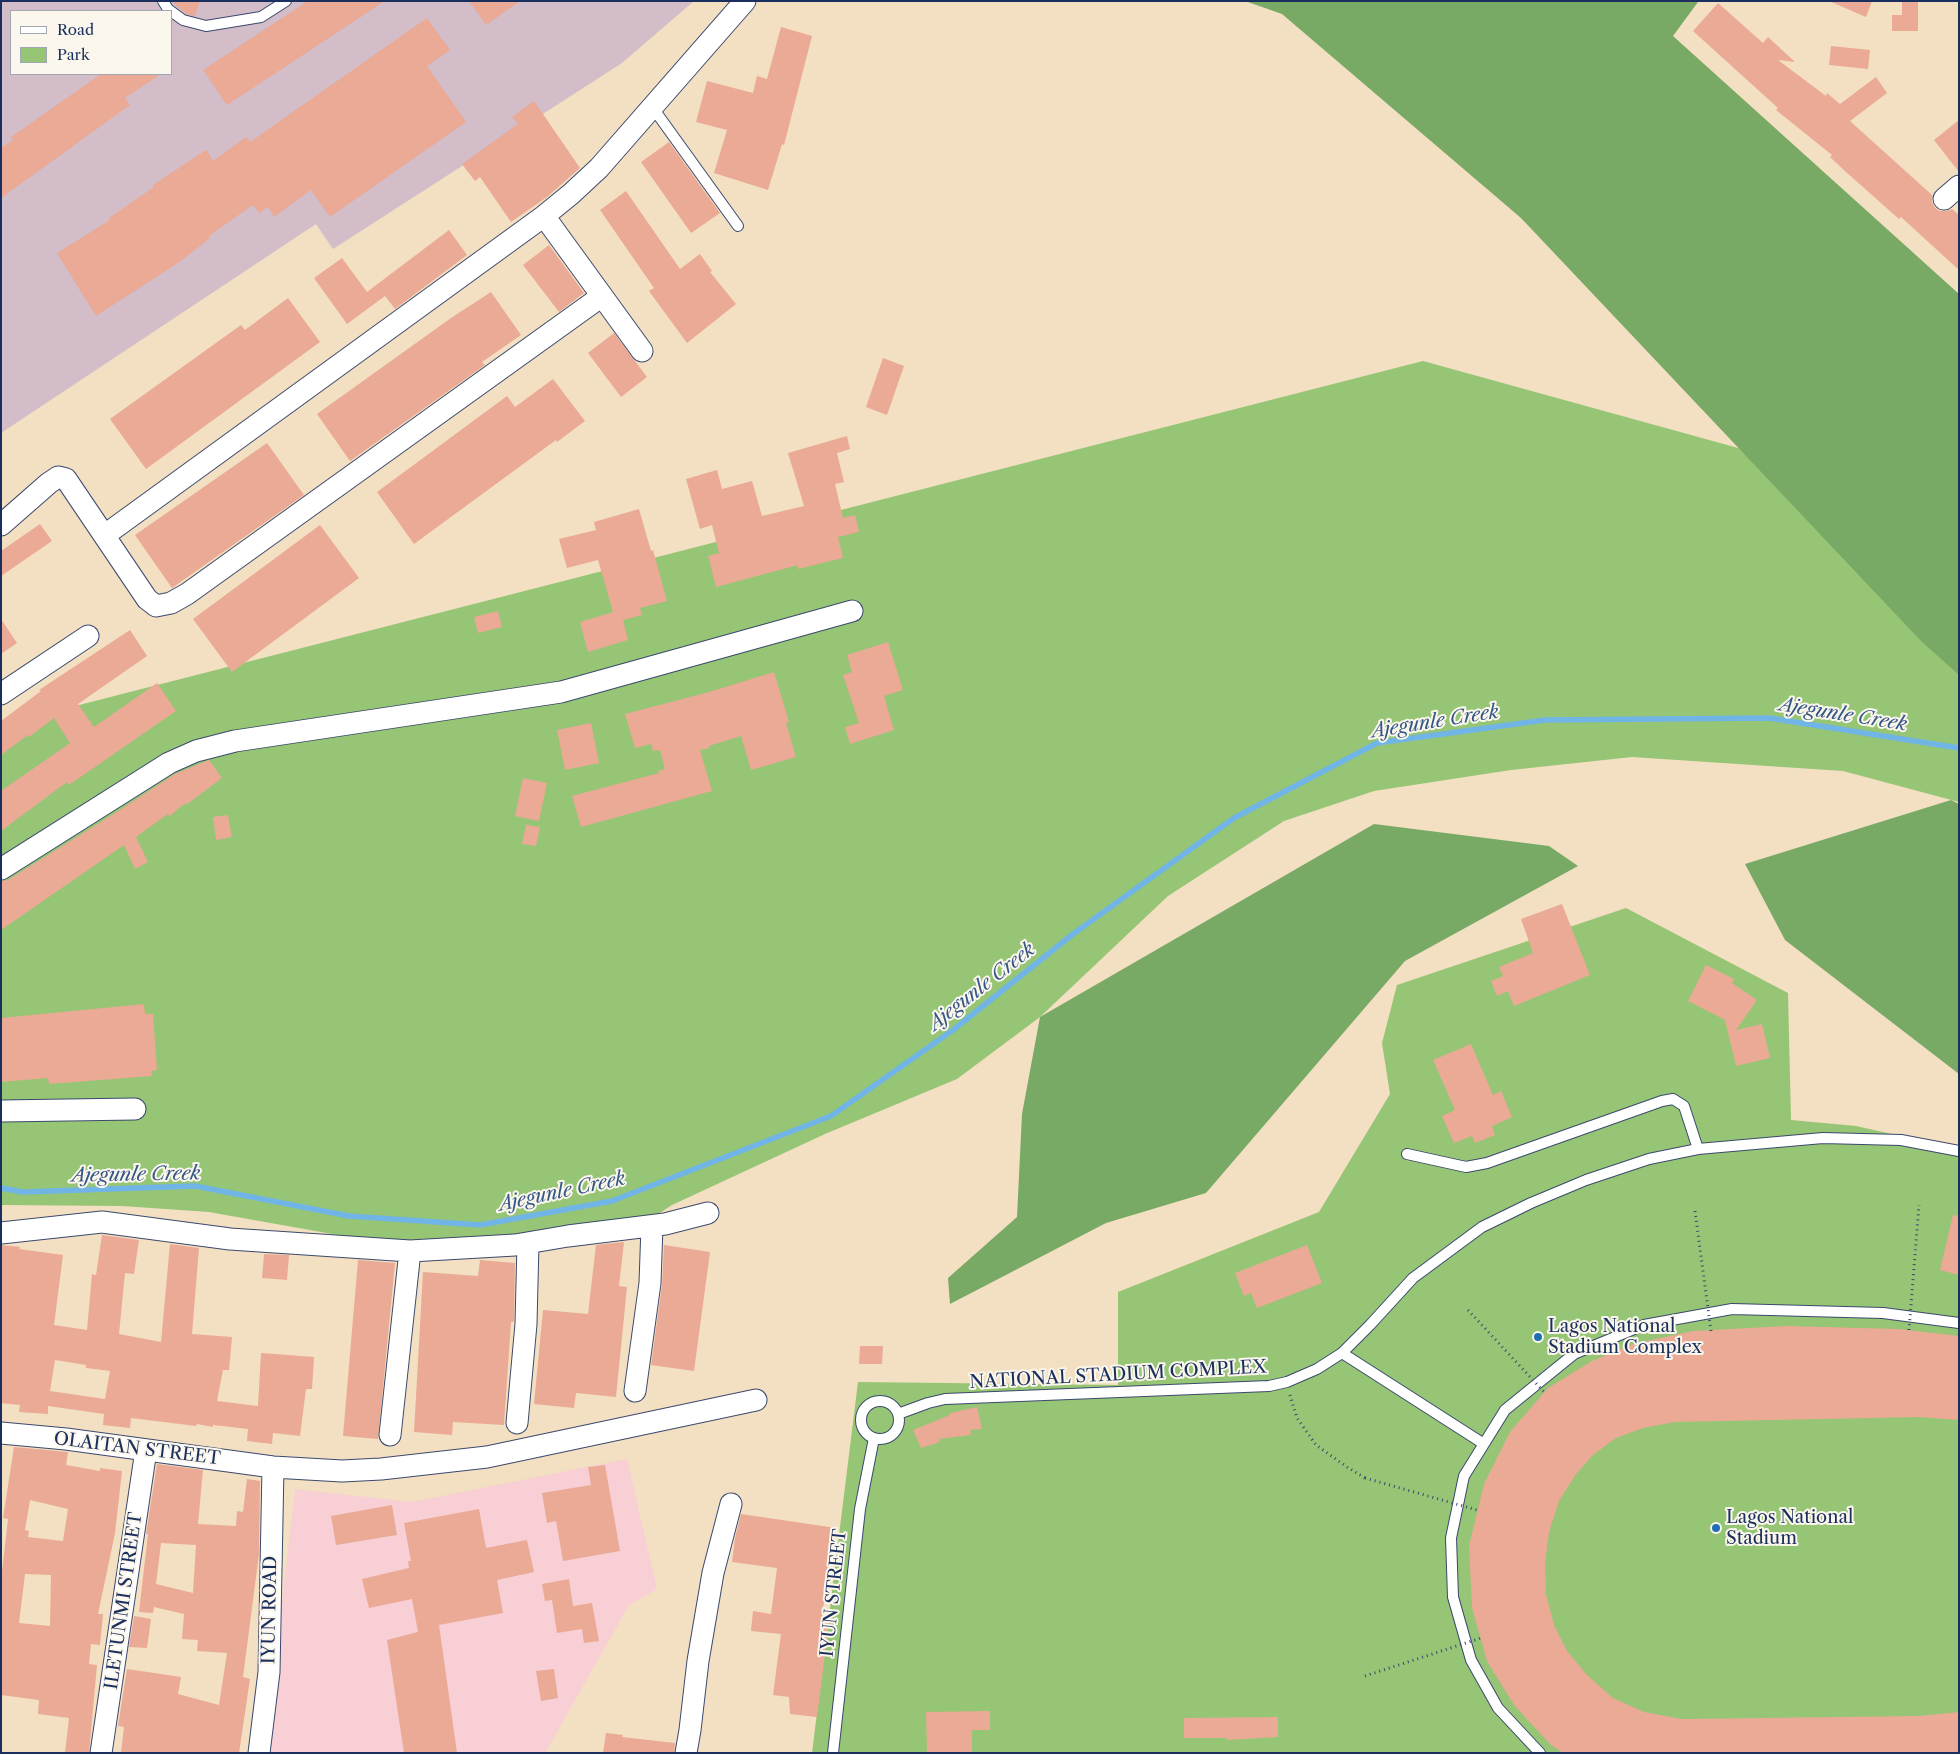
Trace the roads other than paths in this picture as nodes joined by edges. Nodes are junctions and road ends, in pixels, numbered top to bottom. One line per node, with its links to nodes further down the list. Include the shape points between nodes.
1 (286, 1): 3 (lane, via 261,17 206,26 183,20)
2 (745, 1): 4 (street)
3 (172, 12)
4 (653, 108): 5 (street, via 599,168); 6 (lane)
5 (544, 216): 7 (street); 10 (street)
6 (738, 226)
7 (602, 296): 8 (street); 10 (street, via 170,603 156,606 147,599)
8 (642, 351)
9 (1, 525): 10 (street, via 58,477 66,479)
10 (104, 535)
11 (852, 611): 14 (street, via 561,692 235,741 196,751 168,763)
12 (88, 636): 13 (street)
13 (1, 694)
14 (1, 868)
15 (135, 1109): 16 (street)
16 (1, 1111)
17 (1698, 1150): 18 (lane, NATIONAL STADIUM COMPLEX, via 1823,1138 1901,1140); 19 (lane, via 1684,1106 1673,1099 1662,1100 1488,1163 1466,1166); 26 (lane, NATIONAL STADIUM COMPLEX, via 1649,1159 1586,1180 1482,1227 1414,1278)
18 (1959, 1151)
19 (1407, 1154)
20 (708, 1213): 21 (street)
21 (652, 1226): 23 (street); 27 (street, via 650,1283)
22 (1, 1233): 24 (street, via 102,1222 230,1238)
23 (528, 1243): 24 (street); 30 (street, via 526,1324)
24 (410, 1251): 31 (street)
25 (1959, 1323): 34 (lane, via 1883,1312 1732,1309 1644,1325 1574,1354 1505,1410)
26 (1342, 1353): 29 (lane, NATIONAL STADIUM COMPLEX, via 1317,1369 1269,1386 945,1399); 34 (lane)
27 (635, 1391)
28 (756, 1400): 36 (street, OLAITAN STREET, via 487,1457 342,1470)
29 (898, 1414): 32 (lane, via 898,1426 891,1435); 32 (lane, via 891,1405 880,1401 865,1409 862,1425)
30 (517, 1423)
31 (390, 1435)
32 (874, 1438): 41 (lane, IYUN STREET, via 860,1509)
33 (2, 1440): 35 (street, OLAITAN STREET, via 66,1439)
34 (1484, 1444): 42 (lane, via 1464,1476 1451,1538 1453,1597 1471,1660 1498,1708)
35 (146, 1450): 36 (street, OLAITAN STREET); 38 (street, ILETUNMI STREET)
36 (273, 1467): 39 (street, IYUN ROAD, via 270,1672)
37 (731, 1504): 40 (street, via 713,1573)
38 (101, 1753)
39 (260, 1753)
40 (686, 1753)
41 (832, 1753)
42 (1540, 1753)

